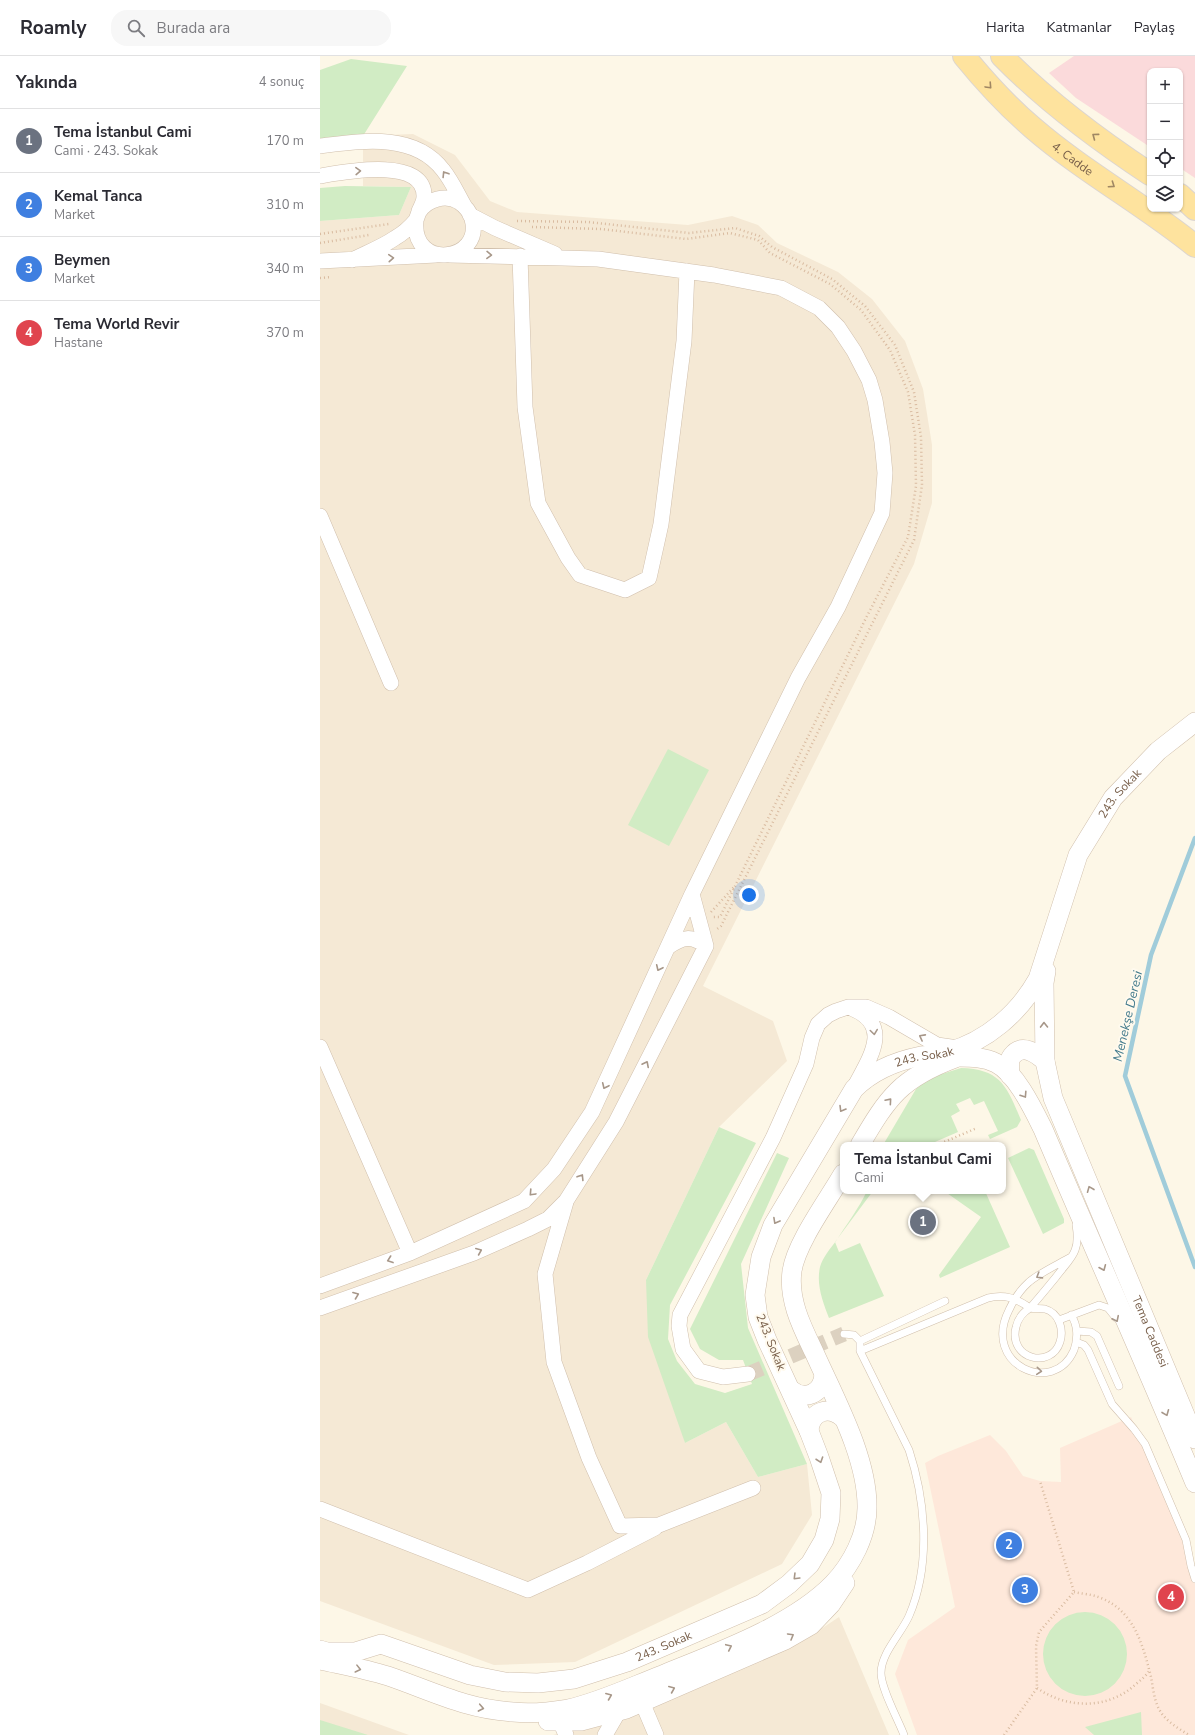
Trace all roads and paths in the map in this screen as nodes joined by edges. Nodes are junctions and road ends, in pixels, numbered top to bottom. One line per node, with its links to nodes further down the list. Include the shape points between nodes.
1 (964, 56): 16 (main road, 4. Cadde, one-way to 16, via 988,86 1034,129)
2 (1002, 56): 4 (main road, one-way to 2, via 1062,112)
3 (320, 146): 8 (street, one-way to 3, via 443,169 427,154 388,141 366,140)
4 (1147, 172)
5 (320, 176): 9 (street, one-way to 9, via 348,171 405,172 420,182 425,198)
6 (1183, 198): 7 (main road)
7 (1195, 209)
8 (468, 211): 9 (street, via 455,200 442,198 425,205); 17 (street, via 473,223 470,240 464,248); 19 (street, via 495,228)
9 (418, 216): 17 (street, via 415,229 421,245 428,251); 20 (street, via 396,238)
10 (512, 221): 29 (path, via 588,222 689,233 735,228 759,236 772,247 832,279 864,306 895,345 914,392 921,437 922,485 914,540 721,926)
11 (396, 223): 13 (path)
12 (530, 227): 26 (path, via 601,229 686,239 730,233 758,240 770,253 830,284 861,310 890,350 908,392 915,435 916,486 908,537)
13 (320, 234)
14 (372, 234): 15 (path)
15 (320, 243)
16 (1195, 246)
17 (443, 255): 18 (street, one-way to 18); 20 (street, one-way to 17)
18 (520, 256): 19 (street); 22 (street, via 525,406 538,503 580,575 625,590 649,578 661,524 684,341)
19 (564, 258): 22 (street, via 598,259)
20 (352, 260): 21 (street)
21 (320, 262)
22 (687, 271): 27 (street, via 781,288 819,308 838,327 869,380 875,400 885,473 882,513 869,542 838,608 798,678)
23 (320, 516): 24 (street)
24 (391, 683)
25 (1195, 722): 28 (street, 243. Sokak, via 1158,751 1113,798 1078,855)
26 (734, 887): 26 (path, via 720,917 714,918 710,913)
27 (692, 894): 29 (street); 30 (street)
28 (1057, 923): 31 (street); 34 (street, 243. Sokak, via 1038,979 1029,996 1003,1022)
29 (705, 943): 30 (street, via 680,939); 43 (street, one-way to 29, via 616,1122)
30 (668, 947): 44 (street, one-way to 44, via 592,1112 554,1169 524,1201)
31 (1044, 983): 34 (street, 243. Sokak, via 1022,1017 983,1045); 35 (street, Tema Caddesi, one-way to 31)
32 (848, 1007): 34 (street, one-way to 32, via 936,1045 889,1017 866,1007); 37 (street, one-way to 37, via 869,1018 874,1026 875,1037 873,1049); 59 (street, via 828,1015 818,1024 806,1064 773,1138 680,1315 683,1349 699,1371 724,1377)
33 (320, 1047): 44 (street)
34 (959, 1052): 36 (street, via 997,1063); 37 (street, 243. Sokak, via 920,1056 892,1064 866,1077); 39 (street, 243. Sokak, one-way to 34, via 886,1104 899,1089 914,1076)
35 (1045, 1061): 36 (street, via 1027,1049 1018,1052 1012,1056); 65 (street, Tema Caddesi, one-way to 35, via 1053,1098)
36 (1010, 1075): 42 (street, one-way to 42, via 1034,1110)
37 (854, 1089): 62 (street, 243. Sokak, one-way to 62, via 773,1225 760,1263 755,1295 758,1317)
38 (977, 1128): 40 (path)
39 (862, 1142)
40 (946, 1142)
41 (840, 1179): 60 (street, via 798,1250 792,1272 792,1295 799,1320)
42 (1065, 1181): 45 (lane, via 1078,1233); 67 (street, one-way to 67, via 1152,1390)
43 (566, 1201): 49 (street, one-way to 43, via 474,1253 548,1219); 70 (street, via 545,1274 554,1362 589,1458)
44 (410, 1253): 46 (street, one-way to 46)
45 (1073, 1256): 47 (lane, one-way to 47, via 1030,1281); 50 (lane)
46 (320, 1286)
47 (1015, 1299): 50 (lane); 57 (lane, one-way to 57, via 1007,1314 1002,1334 1006,1352 1017,1364 1033,1371 1053,1371 1067,1362); 58 (lane, via 1003,1296 988,1298)
48 (945, 1301): 56 (lane)
49 (320, 1308)
50 (1030, 1308): 52 (lane, via 1047,1310); 52 (lane, via 1018,1318 1015,1330 1017,1346 1027,1355 1044,1357 1055,1350 1062,1335)
51 (1071, 1315): 52 (lane); 53 (lane, one-way to 53, via 1104,1305 1112,1312); 54 (lane)
52 (1059, 1320)
53 (1118, 1323)
54 (1077, 1331): 57 (lane); 61 (lane, via 1091,1332 1097,1336)
55 (844, 1334): 56 (lane, via 854,1335)
56 (860, 1341): 58 (lane)
57 (1076, 1342): 74 (lane, via 1088,1350 1112,1404 1145,1444 1186,1540)
58 (860, 1351): 86 (lane, via 909,1450 915,1467 921,1502 923,1546 917,1590 909,1617 885,1658 881,1672 884,1687)
59 (748, 1374)
60 (824, 1375): 62 (street, via 821,1387 812,1394 801,1395); 63 (street)
61 (1119, 1386)
62 (791, 1390): 64 (street, 243. Sokak)
63 (842, 1417): 64 (street, via 832,1410 820,1412 811,1420); 72 (street, via 864,1473 867,1509)
64 (808, 1431): 76 (street, 243. Sokak, one-way to 76, via 831,1493 830,1520 824,1540 810,1564 762,1604 626,1662 574,1679 538,1683 505,1682 470,1675 381,1644 355,1652)
65 (1195, 1439)
66 (1040, 1481): 75 (path)
67 (1195, 1484)
68 (753, 1488): 71 (street)
69 (320, 1509): 73 (street, via 528,1590)
70 (620, 1526): 71 (street); 73 (street)
71 (659, 1526): 73 (street)
72 (860, 1545): 80 (street, one-way to 72, via 785,1640 811,1625 845,1584); 82 (street, one-way to 72, via 567,1709 599,1700 725,1649 785,1619 815,1600 835,1582)
73 (614, 1548)
74 (1195, 1579)
75 (1074, 1592): 78 (path, via 1100,1598 1131,1620 1139,1636); 79 (path, via 1039,1632 1036,1646)
76 (320, 1650)
77 (320, 1660): 82 (street, one-way to 82, via 387,1676 459,1703)
78 (1149, 1671): 79 (path, via 1132,1688 1105,1703 1068,1702 1045,1694); 88 (path, via 1158,1708 1164,1717)
79 (1037, 1688): 87 (path)
80 (642, 1702): 81 (street); 85 (street)
81 (618, 1711): 83 (street); 84 (street)
82 (514, 1713): 83 (street)
83 (563, 1728)
84 (605, 1735)
85 (656, 1735)
86 (904, 1735)
87 (1004, 1735)
88 (1189, 1735)

